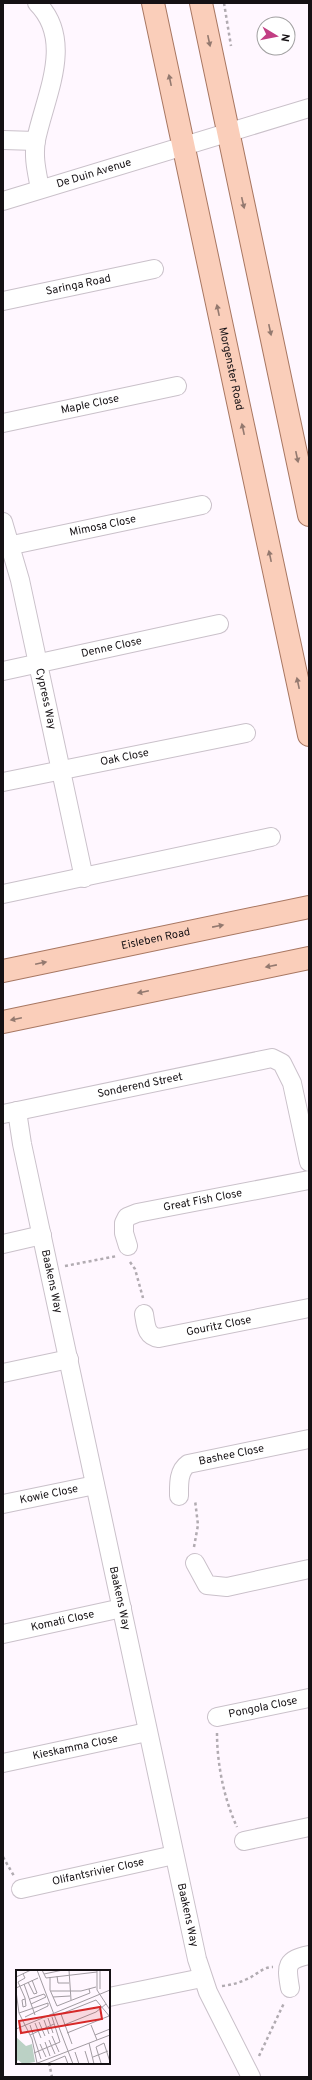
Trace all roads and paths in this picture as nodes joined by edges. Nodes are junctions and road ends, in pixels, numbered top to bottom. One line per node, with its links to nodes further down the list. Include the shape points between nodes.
1 (37, 3): 9 (street, via 46,12 57,46 54,75)
2 (153, 3): 10 (main road, Morgenster Road, one-way to 2)
3 (201, 3): 7 (main road, one-way to 7)
4 (224, 3): 5 (path)
5 (232, 53)
6 (309, 108): 7 (street, De Duin Avenue)
7 (228, 133): 10 (street, De Duin Avenue); 18 (main road, one-way to 18)
8 (3, 140): 9 (street)
9 (36, 141): 11 (street, via 34,163)
10 (184, 145): 11 (street, De Duin Avenue); 25 (main road, Morgenster Road, one-way to 10)
11 (40, 189): 12 (street, De Duin Avenue)
12 (3, 201)
13 (154, 269): 14 (street, Saringa Road)
14 (3, 301)
15 (177, 386): 16 (street, Maple Close)
16 (3, 424)
17 (202, 505): 20 (street, Mimosa Close)
18 (309, 515)
19 (3, 522): 20 (street, Cypress Way)
20 (7, 546): 22 (street, Cypress Way)
21 (219, 624): 22 (street, Denne Close)
22 (38, 663): 23 (street, Denne Close); 26 (street, Cypress Way)
23 (3, 671)
24 (246, 733): 26 (street, Oak Close)
25 (309, 735)
26 (61, 770): 27 (street, Oak Close); 29 (street, Cypress Way)
27 (3, 782)
28 (271, 838): 29 (street)
29 (84, 878): 30 (street)
30 (3, 894)
31 (309, 907): 33 (main road, Eisleben Road, one-way to 31)
32 (309, 958): 34 (main road, one-way to 34)
33 (3, 971)
34 (3, 1022)
35 (10, 1112): 36 (street, Sonderend Street, via 261,1060 277,1060 287,1071 292,1083); 38 (street, Baakens Way)
36 (309, 1162)
37 (309, 1180): 40 (street, Great Fish Close, via 127,1217 124,1224)
38 (42, 1235): 39 (street); 41 (street, Baakens Way)
39 (3, 1244)
40 (126, 1255): 41 (path); 43 (path, via 135,1269 145,1306)
41 (49, 1270): 44 (street, Baakens Way)
42 (309, 1308): 43 (street, Gouritz Close, via 159,1338 148,1333)
43 (144, 1314)
44 (68, 1359): 45 (street); 47 (street, Baakens Way)
45 (3, 1373)
46 (309, 1439): 48 (street, Bashee Close, via 188,1464 181,1473)
47 (95, 1485): 49 (street, Kowie Close); 52 (street, Baakens Way)
48 (179, 1496): 50 (path, via 195,1498 198,1525 193,1556)
49 (3, 1504)
50 (195, 1563): 51 (street, via 207,1585 218,1587)
51 (309, 1569)
52 (122, 1608): 53 (street, Komati Close); 56 (street, Baakens Way)
53 (3, 1634)
54 (309, 1698): 55 (street, Pongola Close)
55 (216, 1717): 59 (path, via 216,1753 230,1813)
56 (147, 1732): 57 (street, Kieskamma Close); 60 (street, Baakens Way)
57 (3, 1763)
58 (309, 1827): 59 (street)
59 (244, 1841)
60 (174, 1855): 61 (street, Olifantsrivier Close); 64 (street, Baakens Way)
61 (21, 1889)
62 (309, 1955): 63 (street, via 294,1958)
63 (287, 1967): 64 (path, via 266,1967 248,1979 232,1985); 65 (street)
64 (205, 1985): 66 (street); 68 (street, Baakens Way)
65 (290, 1988): 68 (path, via 258,2059)
66 (110, 1997)
67 (49, 2064): 69 (path)
68 (245, 2072)
69 (52, 2077)

